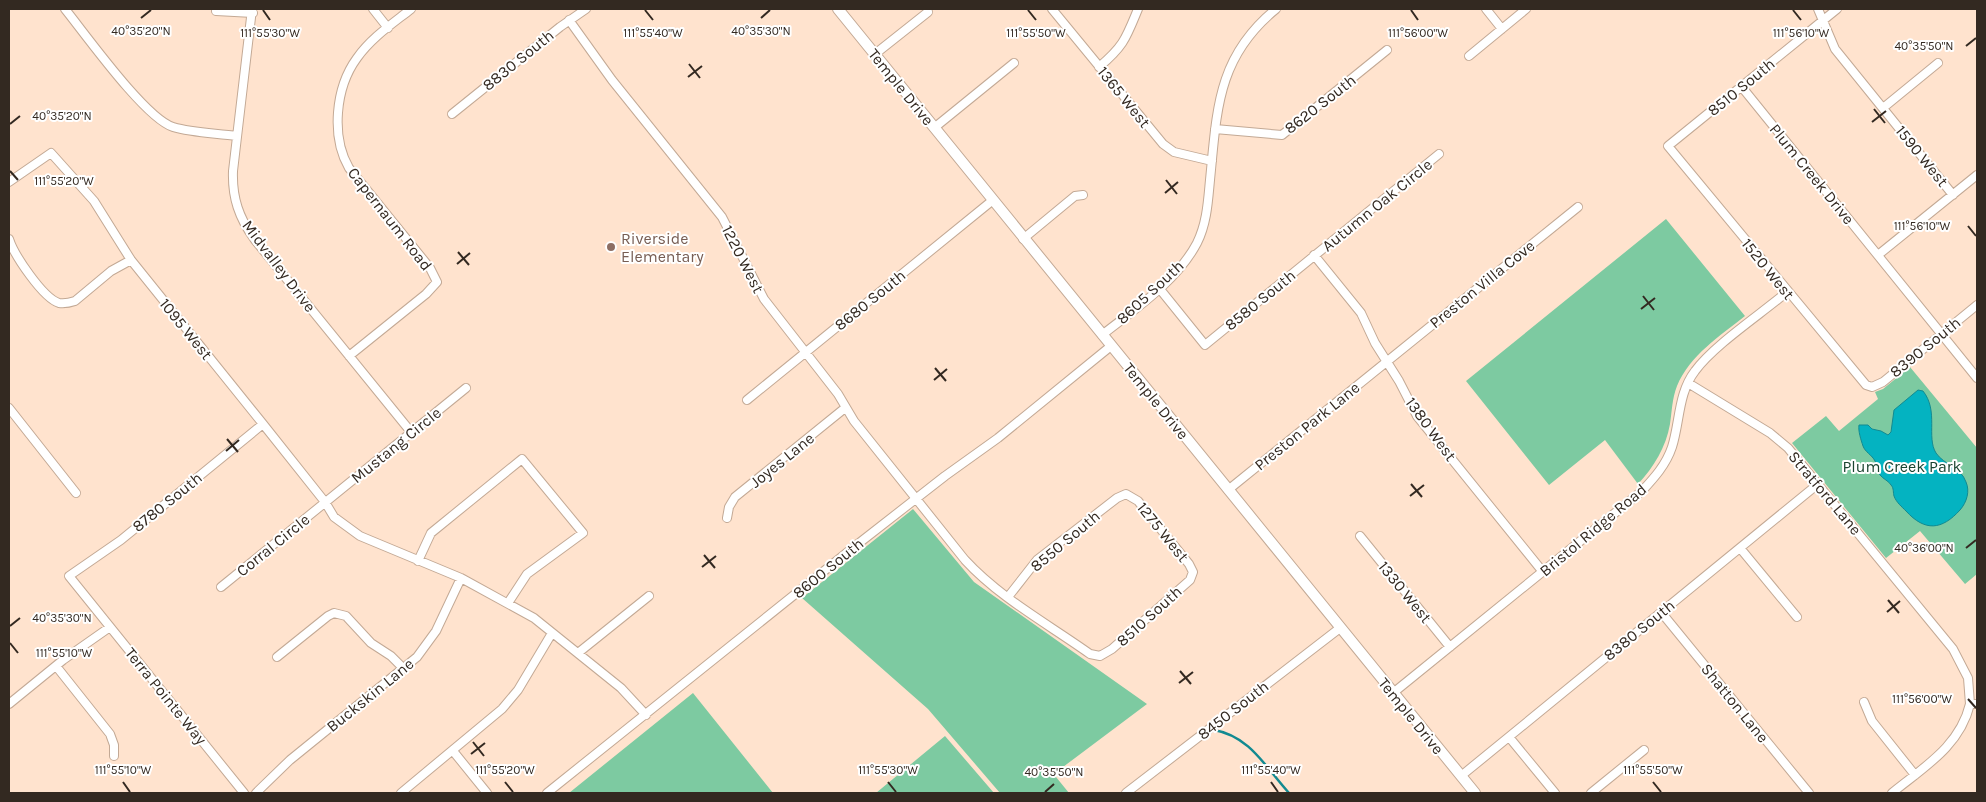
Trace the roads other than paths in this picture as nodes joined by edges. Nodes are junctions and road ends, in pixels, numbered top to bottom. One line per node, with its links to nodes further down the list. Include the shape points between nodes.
1 (65, 9): 31 (street, via 160,121 173,127)
2 (373, 9): 18 (street)
3 (411, 9): 18 (street, Capernaum Road)
4 (586, 9): 16 (street, 8830 South)
5 (838, 9): 21 (street, Temple Drive)
6 (1052, 9): 25 (street, 1365 West)
7 (1138, 9): 25 (street, via 1122,46)
8 (1276, 9): 30 (street, 8605 South, via 1244,41 1229,66)
9 (1486, 9): 19 (street)
10 (1526, 9): 19 (street)
11 (1818, 9): 17 (street, 1590 West)
12 (1837, 9): 17 (street, 8510 South)
13 (216, 11): 14 (street)
14 (252, 11): 31 (street, Midvalley Drive)
15 (928, 12): 21 (street)
16 (570, 20): 28 (street, 8830 South); 52 (street, 1220 West, via 612,80 722,217 760,293)
17 (1822, 20): 26 (street, 8510 South); 27 (street, 1590 West, via 1835,49)
18 (388, 28): 53 (street, Capernaum Road, via 361,53 346,76 338,113 339,145 350,168 430,268 437,282)
19 (1502, 29): 22 (street)
20 (1387, 50): 30 (street, 8620 South, via 1282,135)
21 (875, 54): 29 (street, Temple Drive)
22 (1469, 56)
23 (1014, 63): 29 (street)
24 (1938, 63): 27 (street)
25 (1099, 67): 34 (street, 1365 West, via 1163,144 1174,152)
26 (1741, 86): 32 (street, 8510 South); 43 (street, Plum Creek Drive)
27 (1883, 108): 38 (street, 1590 West)
28 (452, 114)
29 (934, 128): 39 (street, Temple Drive)
30 (1215, 129): 34 (street, 8605 South)
31 (237, 136): 53 (street, Midvalley Drive, via 232,188 244,224)
32 (1668, 146): 47 (street, 1520 West)
33 (1439, 154): 44 (street, Autumn Oak Circle)
34 (1212, 160): 46 (street, 8605 South, via 1208,209 1197,243 1175,274)
35 (1977, 175): 38 (street)
36 (9, 182): 45 (street, 1095 West, via 51,153 94,201)
37 (1083, 195): 42 (street, via 1075,196)
38 (1953, 195): 43 (street)
39 (993, 200): 42 (street, Temple Drive); 52 (street, 8680 South)
40 (1578, 207): 54 (street, Preston Villa Cove)
41 (9, 239): 45 (street, via 16,254 46,292 60,303 74,301)
42 (1023, 239): 50 (street, Temple Drive)
43 (1878, 255): 49 (street, Plum Creek Drive)
44 (1314, 256): 46 (street, 8580 South, via 1205,345); 54 (street, 1380 West, via 1361,313)
45 (131, 260): 62 (street, 1095 West)
46 (1159, 288): 50 (street, 8605 South)
47 (1787, 292): 56 (street, Bristol Ridge Road, via 1711,354); 57 (street, 1520 West, via 1861,381)
48 (1977, 305): 49 (street, 8390 South)
49 (1942, 334): 55 (street, Plum Creek Drive); 57 (street, 8390 South, via 1883,382)
50 (1102, 335): 51 (street, Temple Drive)
51 (1111, 346): 65 (street, Temple Drive); 68 (street, 8600 South, via 998,438)
52 (806, 352): 59 (street, 8680 South); 61 (street, 1220 West)
53 (349, 356): 63 (street, Midvalley Drive)
54 (1387, 361): 65 (street, Preston Park Lane); 75 (street, 1380 West, via 1417,416)
55 (1977, 378)
56 (1688, 383): 64 (street, Stratford Lane, via 1781,441); 75 (street, Bristol Ridge Road, via 1672,448 1657,474 1642,491)
57 (1872, 387)
58 (466, 388): 63 (street, Mustang Circle)
59 (747, 400)
60 (9, 408): 66 (street)
61 (845, 408): 68 (street, 1220 West); 70 (street, Joyes Lane, via 736,497)
62 (263, 424): 69 (street, 1095 West); 76 (street, 8780 South, via 120,540)
63 (411, 432): 69 (street, Mustang Circle)
64 (1818, 484): 72 (street, 8380 South); 96 (street, Stratford Lane, via 1953,649 1968,678)
65 (1228, 490): 85 (street, Temple Drive)
66 (76, 492)
67 (1129, 494): 74 (street, 1275 West, via 1138,501); 80 (street, 8550 South, via 1117,498 1037,560)
68 (916, 499): 80 (street, 1220 West, via 972,568); 97 (street, 8600 South)
69 (325, 502): 73 (street, 1095 West, via 334,517 360,536); 78 (street, Corral Circle)
70 (727, 518)
71 (1360, 536): 87 (street, 1330 West)
72 (1740, 548): 82 (street, 8380 South); 83 (street)
73 (418, 560): 77 (street, 1095 West); 81 (street, via 431,533 522,459 583,534 527,574)
74 (1193, 572): 89 (street, 8510 South, via 1190,580)
75 (1543, 572): 87 (street, Bristol Ridge Road)
76 (68, 576): 84 (street, Terra Pointe Way)
77 (461, 578): 81 (street, 1095 West); 92 (street, Buckskin Lane, via 436,631 417,657)
78 (220, 587)
79 (649, 596): 88 (street)
80 (1008, 597): 89 (street, 1220 West, via 1090,654)
81 (508, 603): 86 (street, 1095 West)
82 (1661, 612): 98 (street, 8380 South); 113 (street, Shatton Lane)
83 (1797, 617)
84 (110, 627): 91 (street); 104 (street, Terra Pointe Way)
85 (1340, 628): 93 (street, Temple Drive); 109 (street, 8450 South)
86 (552, 633): 88 (street, 1095 West); 100 (street, via 518,690 486,724)
87 (1450, 647): 93 (street, Bristol Ridge Road)
88 (578, 653): 97 (street, 1095 West, via 621,688)
89 (1100, 656)
90 (277, 657): 92 (street, via 334,613 346,616 371,643)
91 (56, 666): 95 (street); 101 (street, via 110,734)
92 (403, 668): 105 (street, Buckskin Lane, via 290,760)
93 (1393, 694): 103 (street, Temple Drive)
94 (1864, 702): 102 (street, via 1872,721)
95 (9, 704)
96 (1973, 704): 102 (street, via 1953,742)
97 (646, 715): 108 (street, 8600 South)
98 (1509, 737): 103 (street, 8380 South); 111 (street)
99 (1644, 750): 112 (street)
100 (453, 751): 106 (street); 107 (street)
101 (114, 756)
102 (1915, 775): 114 (street)
103 (1461, 776): 110 (street, Temple Drive)
104 (244, 793)
105 (256, 793)
106 (401, 793)
107 (487, 793)
108 (547, 793)
109 (1126, 793)
110 (1475, 793)
111 (1554, 793)
112 (1591, 793)
113 (1809, 793)
114 (1892, 793)

